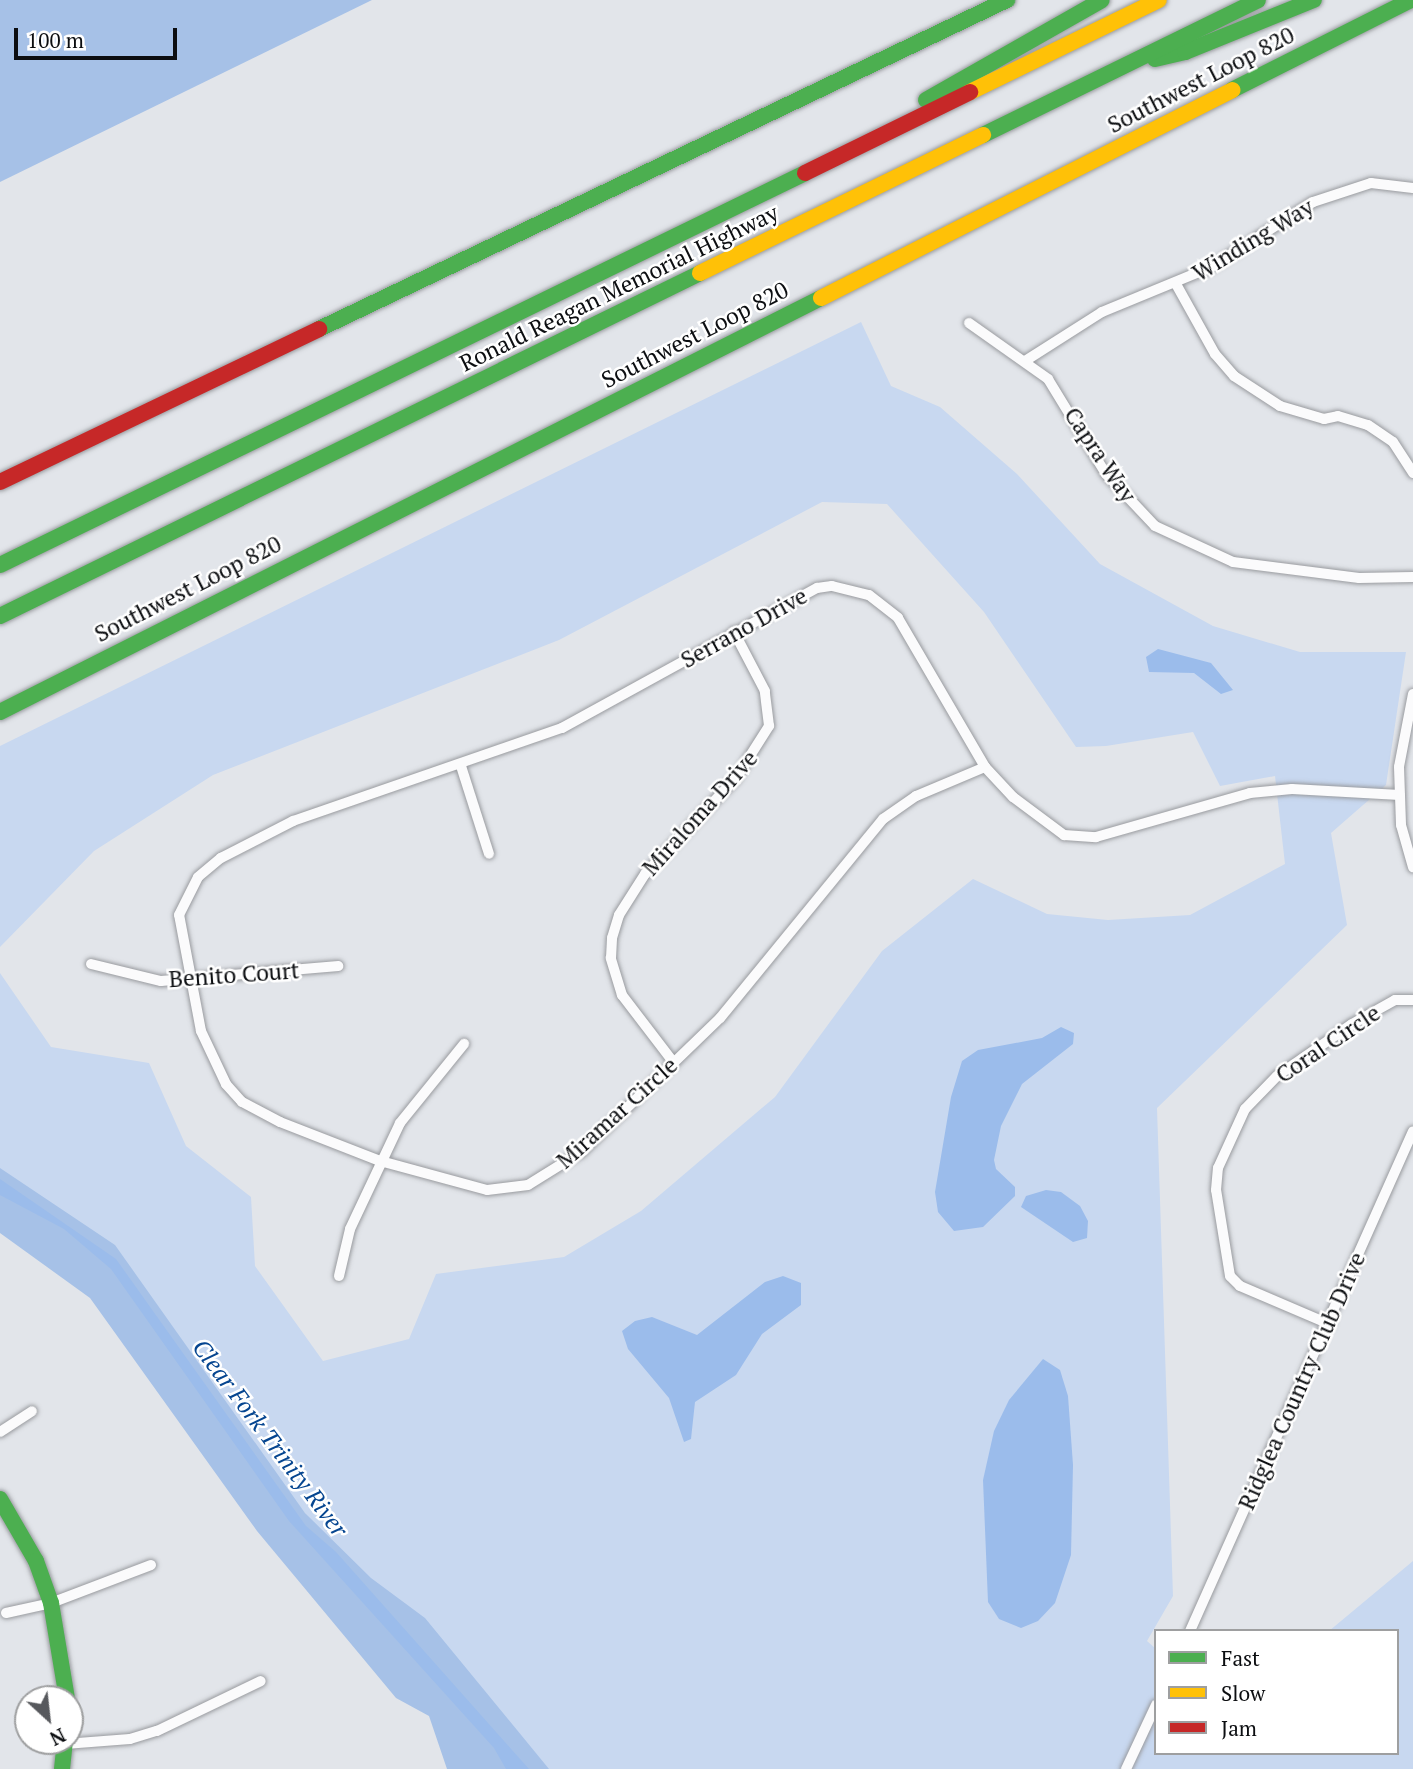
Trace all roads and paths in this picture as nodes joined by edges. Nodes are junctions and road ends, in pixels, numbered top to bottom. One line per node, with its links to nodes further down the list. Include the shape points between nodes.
1 (1007, 0): 14 (main road)
2 (1102, 0): 9 (main road, via 925,100 766,178)
3 (1159, 0): 9 (main road, Ronald Reagan Memorial Highway)
4 (1258, 0): 7 (main road, Ronald Reagan Memorial Highway)
5 (1314, 0): 7 (main road, via 1185,52)
6 (1411, 0): 20 (main road, Southwest Loop 820)
7 (1120, 67): 17 (main road, Ronald Reagan Memorial Highway)
8 (1413, 188): 10 (street, Winding Way, via 1391,183 1348,188 1313,202)
9 (752, 198): 15 (main road, Ronald Reagan Memorial Highway)
10 (1176, 284): 12 (street, Winding Way, via 1102,312); 13 (street, via 1215,354 1234,376 1280,406 1368,425 1392,442)
11 (969, 323): 12 (street, Capra Way)
12 (1025, 361): 16 (street, Capra Way, via 1048,379 1106,474 1155,526 1233,562 1360,578)
13 (1413, 472)
14 (0, 482)
15 (0, 565)
16 (1413, 577)
17 (0, 616)
18 (734, 632): 21 (street, Serrano Drive, via 562,728); 22 (street, Serrano Drive, via 817,587 869,595 910,634); 31 (street, Miraloma Drive, via 765,691 769,726 736,778 645,874 619,915 612,938 611,958 622,995)
19 (1413, 694): 23 (street, via 1399,766)
20 (0, 712)
21 (461, 766): 24 (street); 28 (street, Serrano Drive, via 292,821 221,858 198,877 179,915)
22 (985, 767): 23 (street, Serrano Drive, via 1054,830 1084,838 1250,793 1292,789); 31 (street, Miramar Circle, via 916,796 883,819 770,961)
23 (1400, 795): 25 (street, via 1401,825)
24 (489, 854)
25 (1413, 867)
26 (91, 964): 28 (street, Benito Court, via 161,981)
27 (338, 966): 28 (street, Benito Court)
28 (189, 979): 33 (street, Miramar Circle, via 201,1031 219,1073 242,1102)
29 (1413, 1000): 35 (street, Coral Circle, via 1395,1000 1352,1024 1278,1076 1245,1109 1218,1168 1216,1190 1230,1276 1240,1286)
30 (464, 1044): 33 (street, via 400,1123)
31 (674, 1063): 33 (street, Miramar Circle, via 581,1152 528,1185 487,1190)
32 (1413, 1131): 35 (street, Ridglea Country Club Drive)
33 (380, 1161): 34 (street, via 350,1228)
34 (339, 1276)
35 (1329, 1324): 42 (street, Ridglea Country Club Drive)
36 (32, 1411): 37 (street)
37 (0, 1432)
38 (0, 1499): 40 (main road, via 36,1561)
39 (151, 1565): 40 (street)
40 (51, 1603): 41 (street); 44 (main road)
41 (6, 1613)
42 (1191, 1629)
43 (261, 1681): 46 (street, via 157,1731 130,1739)
44 (65, 1685)
45 (1154, 1709): 47 (street)
46 (84, 1741)
47 (1126, 1769)

